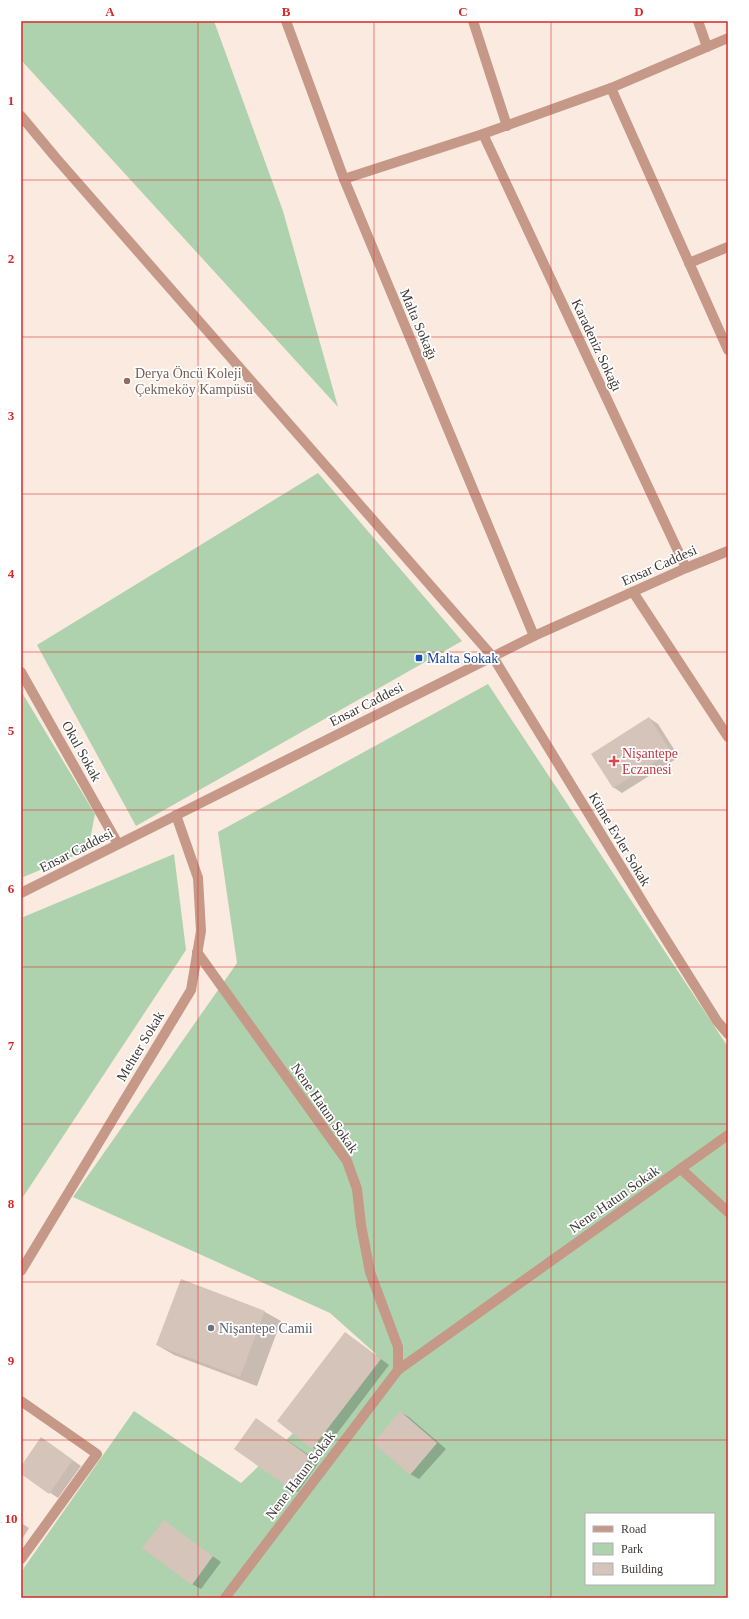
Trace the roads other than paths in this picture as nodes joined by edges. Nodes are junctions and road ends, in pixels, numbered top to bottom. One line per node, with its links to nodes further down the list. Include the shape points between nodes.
1 (286, 21): 10 (street, Malta Sokağı)
2 (473, 21): 8 (street)
3 (698, 21): 5 (street)
4 (728, 38): 5 (street)
5 (707, 47): 6 (street)
6 (611, 88): 8 (street); 12 (street)
7 (21, 116): 18 (street, Küme Evler Sokak)
8 (506, 126): 9 (street)
9 (483, 134): 10 (street); 15 (street, Karadeniz Sokağı)
10 (344, 179): 17 (street, Malta Sokağı)
11 (728, 247): 12 (street)
12 (689, 263): 13 (street)
13 (728, 350)
14 (728, 551): 15 (street, Ensar Caddesi)
15 (686, 568): 16 (street, Ensar Caddesi)
16 (632, 592): 17 (street, Ensar Caddesi); 20 (street)
17 (534, 636): 18 (street, Ensar Caddesi)
18 (493, 657): 21 (street, Ensar Caddesi); 25 (street, Küme Evler Sokak, via 650,914)
19 (21, 672): 22 (street, Okul Sokak)
20 (728, 737)
21 (176, 815): 22 (street, Ensar Caddesi); 24 (street, Mehter Sokak, via 198,878 201,931)
22 (118, 844): 23 (street, Ensar Caddesi)
23 (21, 893)
24 (198, 952): 29 (street, Mehter Sokak, via 191,990); 30 (street, Nene Hatun Sokak, via 347,1161 357,1189 370,1272 398,1347)
25 (728, 1034)
26 (728, 1135): 27 (street, Nene Hatun Sokak)
27 (681, 1169): 28 (street); 30 (street, Nene Hatun Sokak)
28 (728, 1212)
29 (21, 1271)
30 (398, 1370): 33 (street, Nene Hatun Sokak)
31 (21, 1401): 32 (street, via 97,1454)
32 (21, 1559)
33 (225, 1598)

